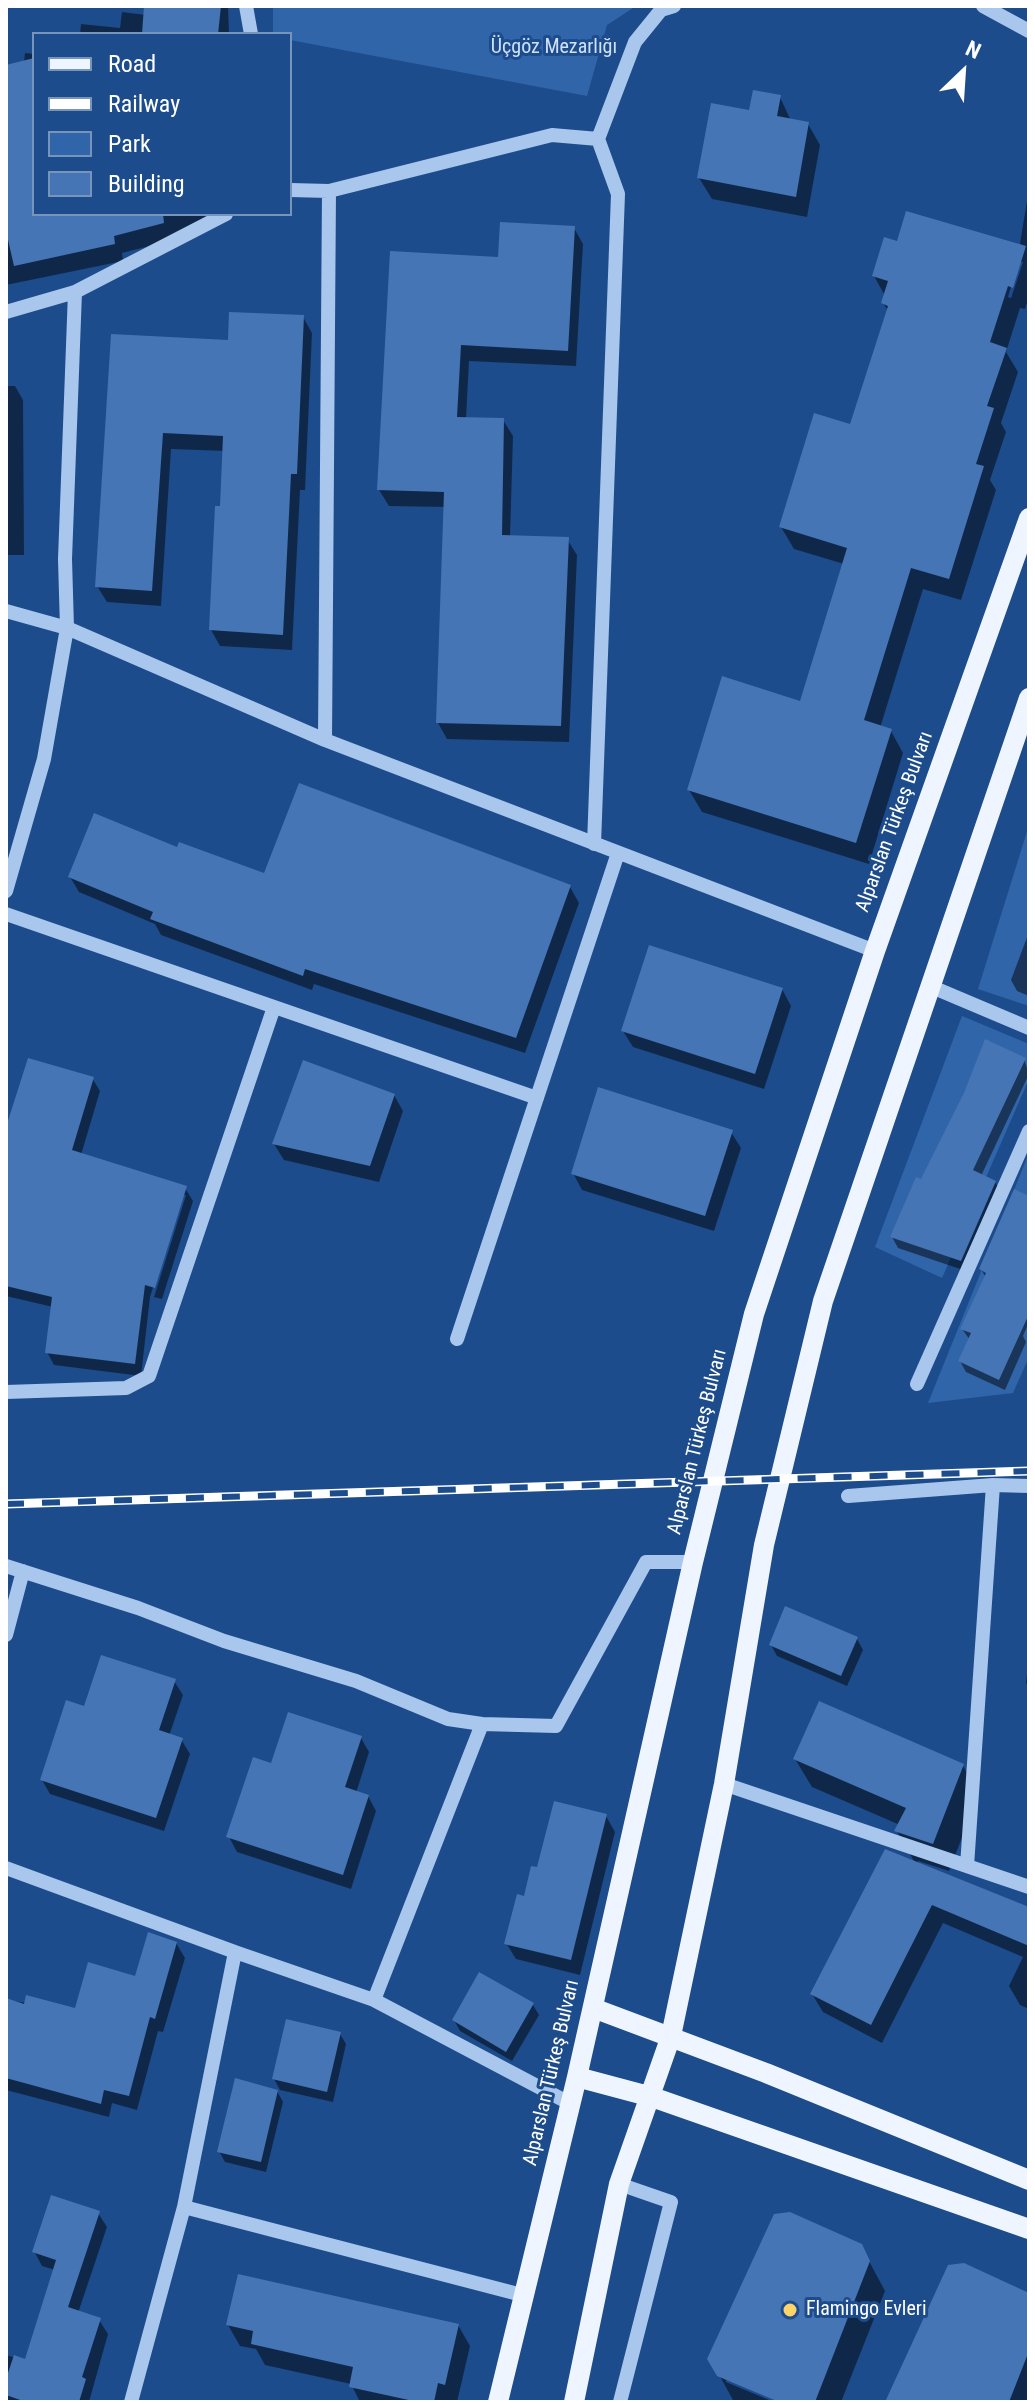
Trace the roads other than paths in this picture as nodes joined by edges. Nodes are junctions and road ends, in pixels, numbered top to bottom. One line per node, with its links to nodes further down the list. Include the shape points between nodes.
1 (246, 6): 5 (street)
2 (674, 6): 6 (street, via 661,10 635,42)
3 (983, 6): 4 (street)
4 (1029, 31)
5 (251, 32)
6 (598, 139): 8 (street, via 552,135); 17 (street, via 618,194)
7 (292, 190): 8 (street)
8 (329, 191): 16 (street)
9 (222, 216): 10 (street)
10 (75, 292): 11 (street); 14 (street)
11 (6, 312)
12 (1029, 518): 21 (main road, Alparslan Türkeş Bulvarı)
13 (6, 611): 14 (street)
14 (67, 628): 16 (street); 19 (street, via 44,759)
15 (1029, 698): 22 (main road)
16 (325, 740): 17 (street)
17 (594, 844): 18 (street)
18 (618, 853): 21 (street); 25 (street)
19 (6, 891)
20 (6, 914): 23 (street)
21 (875, 951): 33 (main road, Alparslan Türkeş Bulvarı, via 754,1314)
22 (932, 987): 24 (street); 38 (main road, via 823,1301 764,1545)
23 (274, 1007): 25 (street); 29 (street, via 149,1376 126,1388)
24 (1029, 1028)
25 (537, 1098): 27 (street)
26 (1029, 1131): 28 (street)
27 (457, 1339)
28 (917, 1384)
29 (6, 1392)
30 (993, 1485): 31 (street); 32 (street); 39 (street)
31 (1029, 1486)
32 (848, 1496)
33 (693, 1562): 37 (street, via 646,1562 556,1726); 44 (main road, Alparslan Türkeş Bulvarı)
34 (6, 1566): 35 (street)
35 (23, 1571): 36 (street); 37 (street, via 356,1681 448,1719)
36 (6, 1635)
37 (482, 1724): 43 (street)
38 (724, 1784): 39 (street); 45 (main road)
39 (967, 1866): 41 (street)
40 (6, 1868): 42 (street)
41 (1029, 1887)
42 (235, 1952): 43 (street); 51 (street)
43 (374, 2000): 48 (street)
44 (593, 2008): 45 (main road); 46 (main road, Alparslan Türkeş Bulvarı)
45 (671, 2036): 47 (main road); 49 (main road)
46 (577, 2077): 47 (main road); 48 (main road, Alparslan Türkeş Bulvarı)
47 (652, 2097): 50 (main road); 52 (main road)
48 (571, 2104): 53 (main road, Alparslan Türkeş Bulvarı)
49 (1029, 2180)
50 (619, 2184): 56 (main road); 57 (street, via 671,2202)
51 (184, 2207): 53 (street); 54 (street)
52 (1029, 2229)
53 (522, 2295): 55 (main road, Alparslan Türkeş Bulvarı)
54 (131, 2402)
55 (498, 2402)
56 (574, 2402)
57 (620, 2402)

